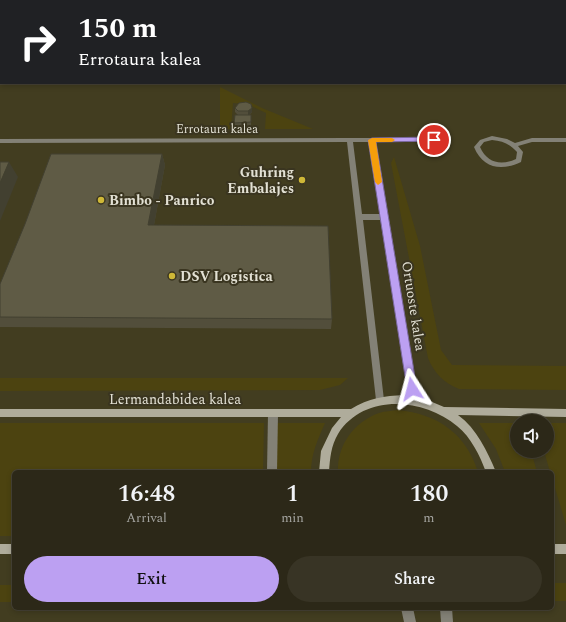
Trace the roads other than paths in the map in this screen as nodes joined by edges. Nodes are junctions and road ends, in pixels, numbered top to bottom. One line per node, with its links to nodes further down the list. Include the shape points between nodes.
1 (350, 140): 2 (street, Errotaura kalea); 5 (street, Errotaura kalea); 7 (street)
2 (372, 140): 3 (street, Errotaura kalea); 8 (street, Ortuoste kalea)
3 (434, 140)
4 (566, 140): 6 (street, via 532,140)
5 (0, 141)
6 (515, 145): 6 (street, via 504,139 492,138 482,141 477,147 479,154 488,162 506,165 520,160 520,152)
7 (359, 217): 8 (street); 9 (street)
8 (384, 217): 10 (street, Ortuoste kalea)
9 (380, 400): 10 (street); 14 (street)
10 (414, 400): 11 (street)
11 (444, 411): 15 (street); 18 (street, via 461,423 474,439)
12 (0, 413): 13 (street, Lermandabidea kalea)
13 (272, 413): 14 (street, Lermandabidea kalea); 16 (street)
14 (351, 413): 17 (street, via 336,429 326,451)
15 (566, 413)
16 (272, 470)
17 (324, 470)
18 (489, 470)
19 (0, 549): 20 (street)
20 (12, 549)
21 (554, 549): 22 (street)
22 (566, 549)
23 (407, 610): 25 (street)
24 (446, 610): 26 (street)
25 (410, 622)
26 (447, 622)

